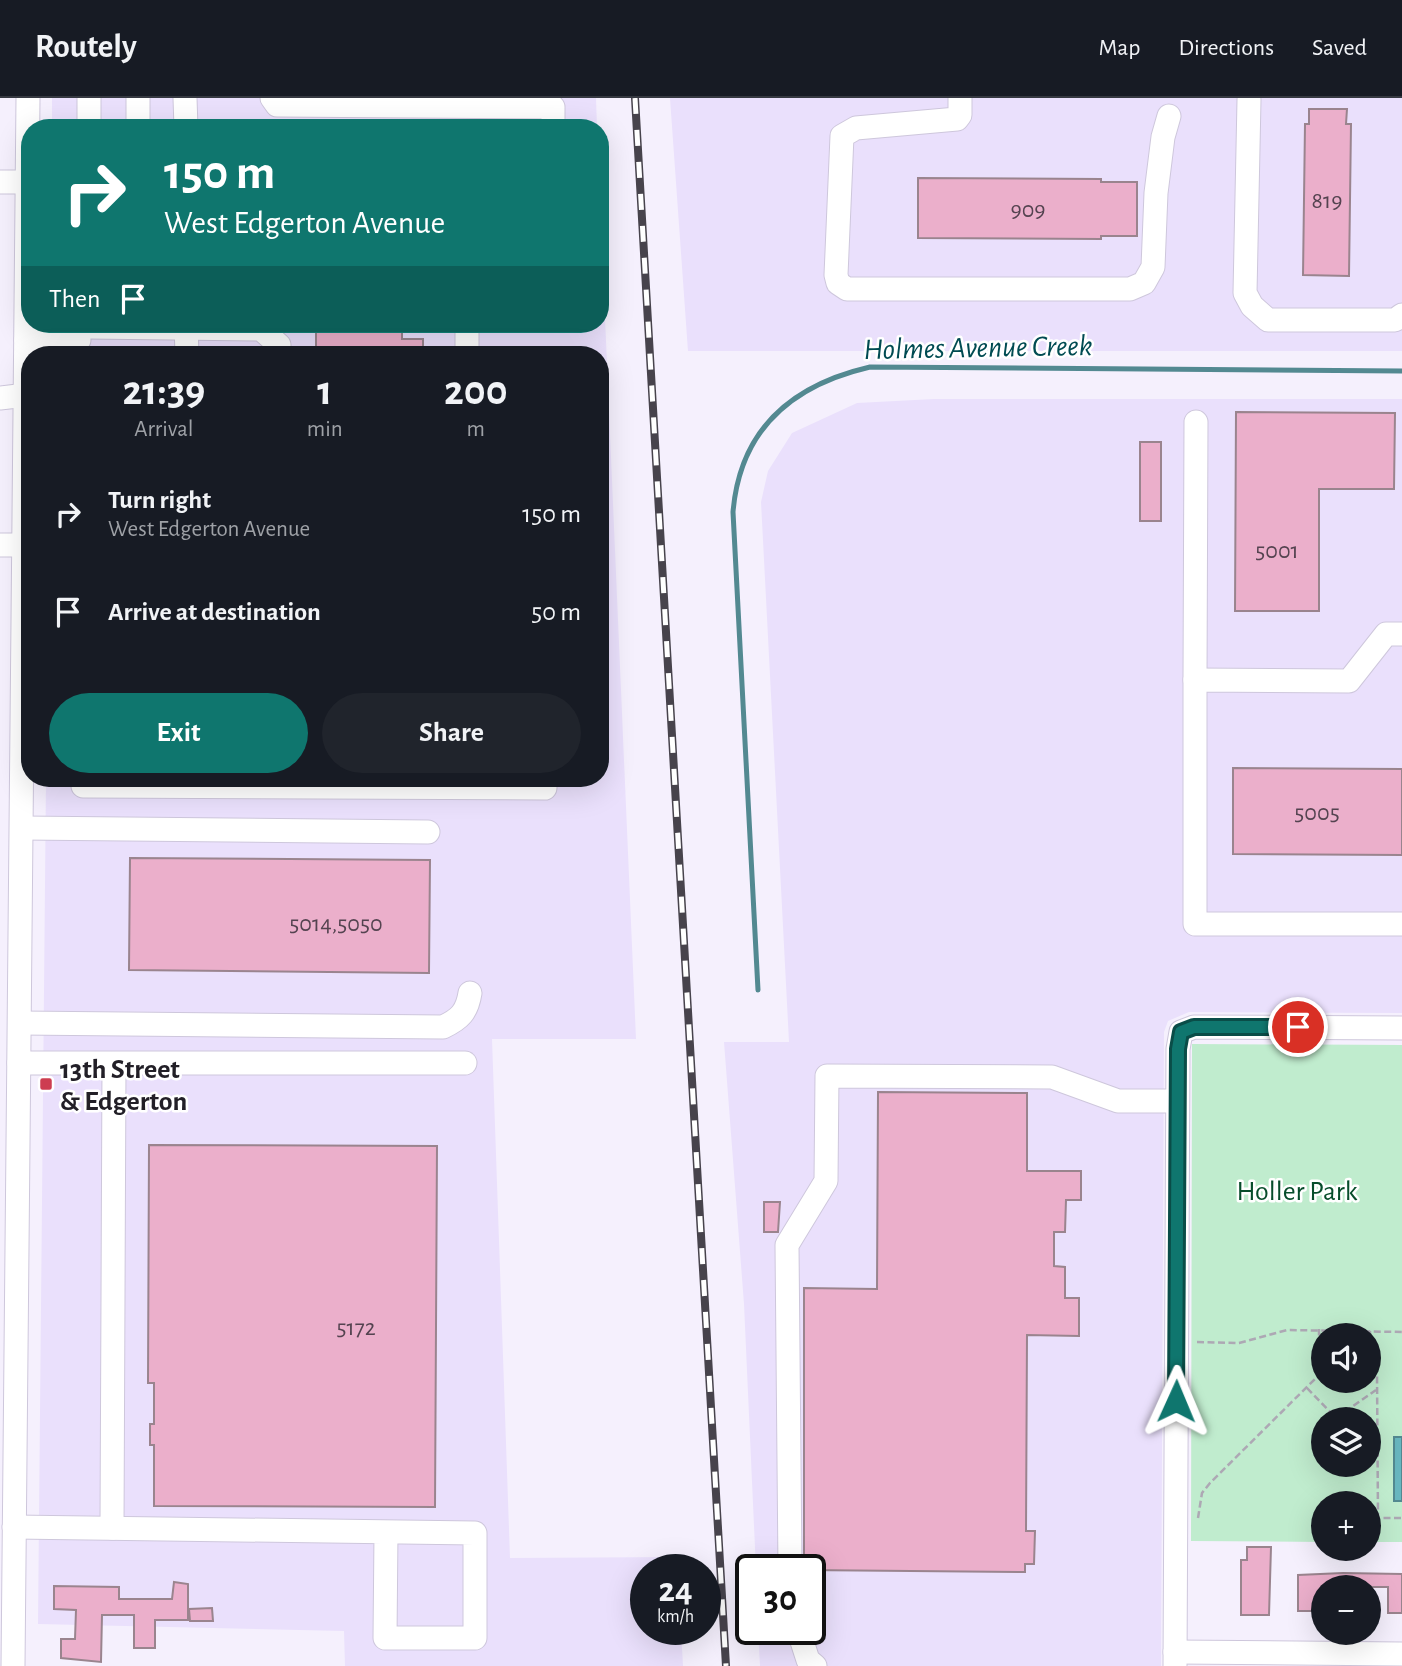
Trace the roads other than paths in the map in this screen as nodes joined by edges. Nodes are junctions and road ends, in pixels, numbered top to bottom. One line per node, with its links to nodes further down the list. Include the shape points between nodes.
1 (29, 98): 9 (street)
2 (89, 98): 10 (street)
3 (138, 98): 11 (street)
4 (185, 98): 12 (street)
5 (272, 98): 13 (street, via 277,105 553,107)
6 (960, 98): 8 (street, via 957,118 856,128 842,136 836,275 847,289 1130,289 1144,283 1153,267 1156,193)
7 (1249, 100): 16 (street, via 1245,293 1252,306 1268,320 1395,320)
8 (1169, 116)
9 (28, 119)
10 (89, 119)
11 (138, 119)
12 (186, 119)
13 (554, 119)
14 (0, 182): 15 (street)
15 (21, 182)
16 (1402, 315)
17 (26, 333): 21 (street)
18 (104, 333): 20 (street)
19 (267, 333): 23 (street)
20 (84, 337): 21 (street)
21 (26, 340): 22 (street)
22 (26, 346)
23 (279, 346)
24 (21, 396): 25 (street)
25 (0, 398)
26 (1196, 422): 30 (street)
27 (0, 545): 28 (street)
28 (21, 545)
29 (1402, 634): 30 (street, via 1386,634 1349,681)
30 (1195, 680): 34 (street, via 1195,923)
31 (23, 787): 32 (street)
32 (22, 828): 33 (street); 37 (street)
33 (428, 832)
34 (1402, 924)
35 (470, 993): 37 (street, via 468,1008 458,1020 443,1027)
36 (1402, 1028): 40 (street, via 1194,1027 1181,1032)
37 (15, 1043): 39 (street); 41 (street)
38 (465, 1063): 39 (street)
39 (114, 1064): 42 (street)
40 (1177, 1101): 44 (street, via 1118,1101 1052,1077 827,1076 826,1181 787,1245); 47 (street)
41 (14, 1527): 42 (street); 48 (street)
42 (112, 1528): 43 (street)
43 (386, 1533): 43 (street, via 475,1534 475,1638 385,1638)
44 (790, 1554)
45 (803, 1645): 49 (street)
46 (1402, 1654): 47 (street)
47 (1175, 1659)
48 (13, 1666)
49 (815, 1666)

